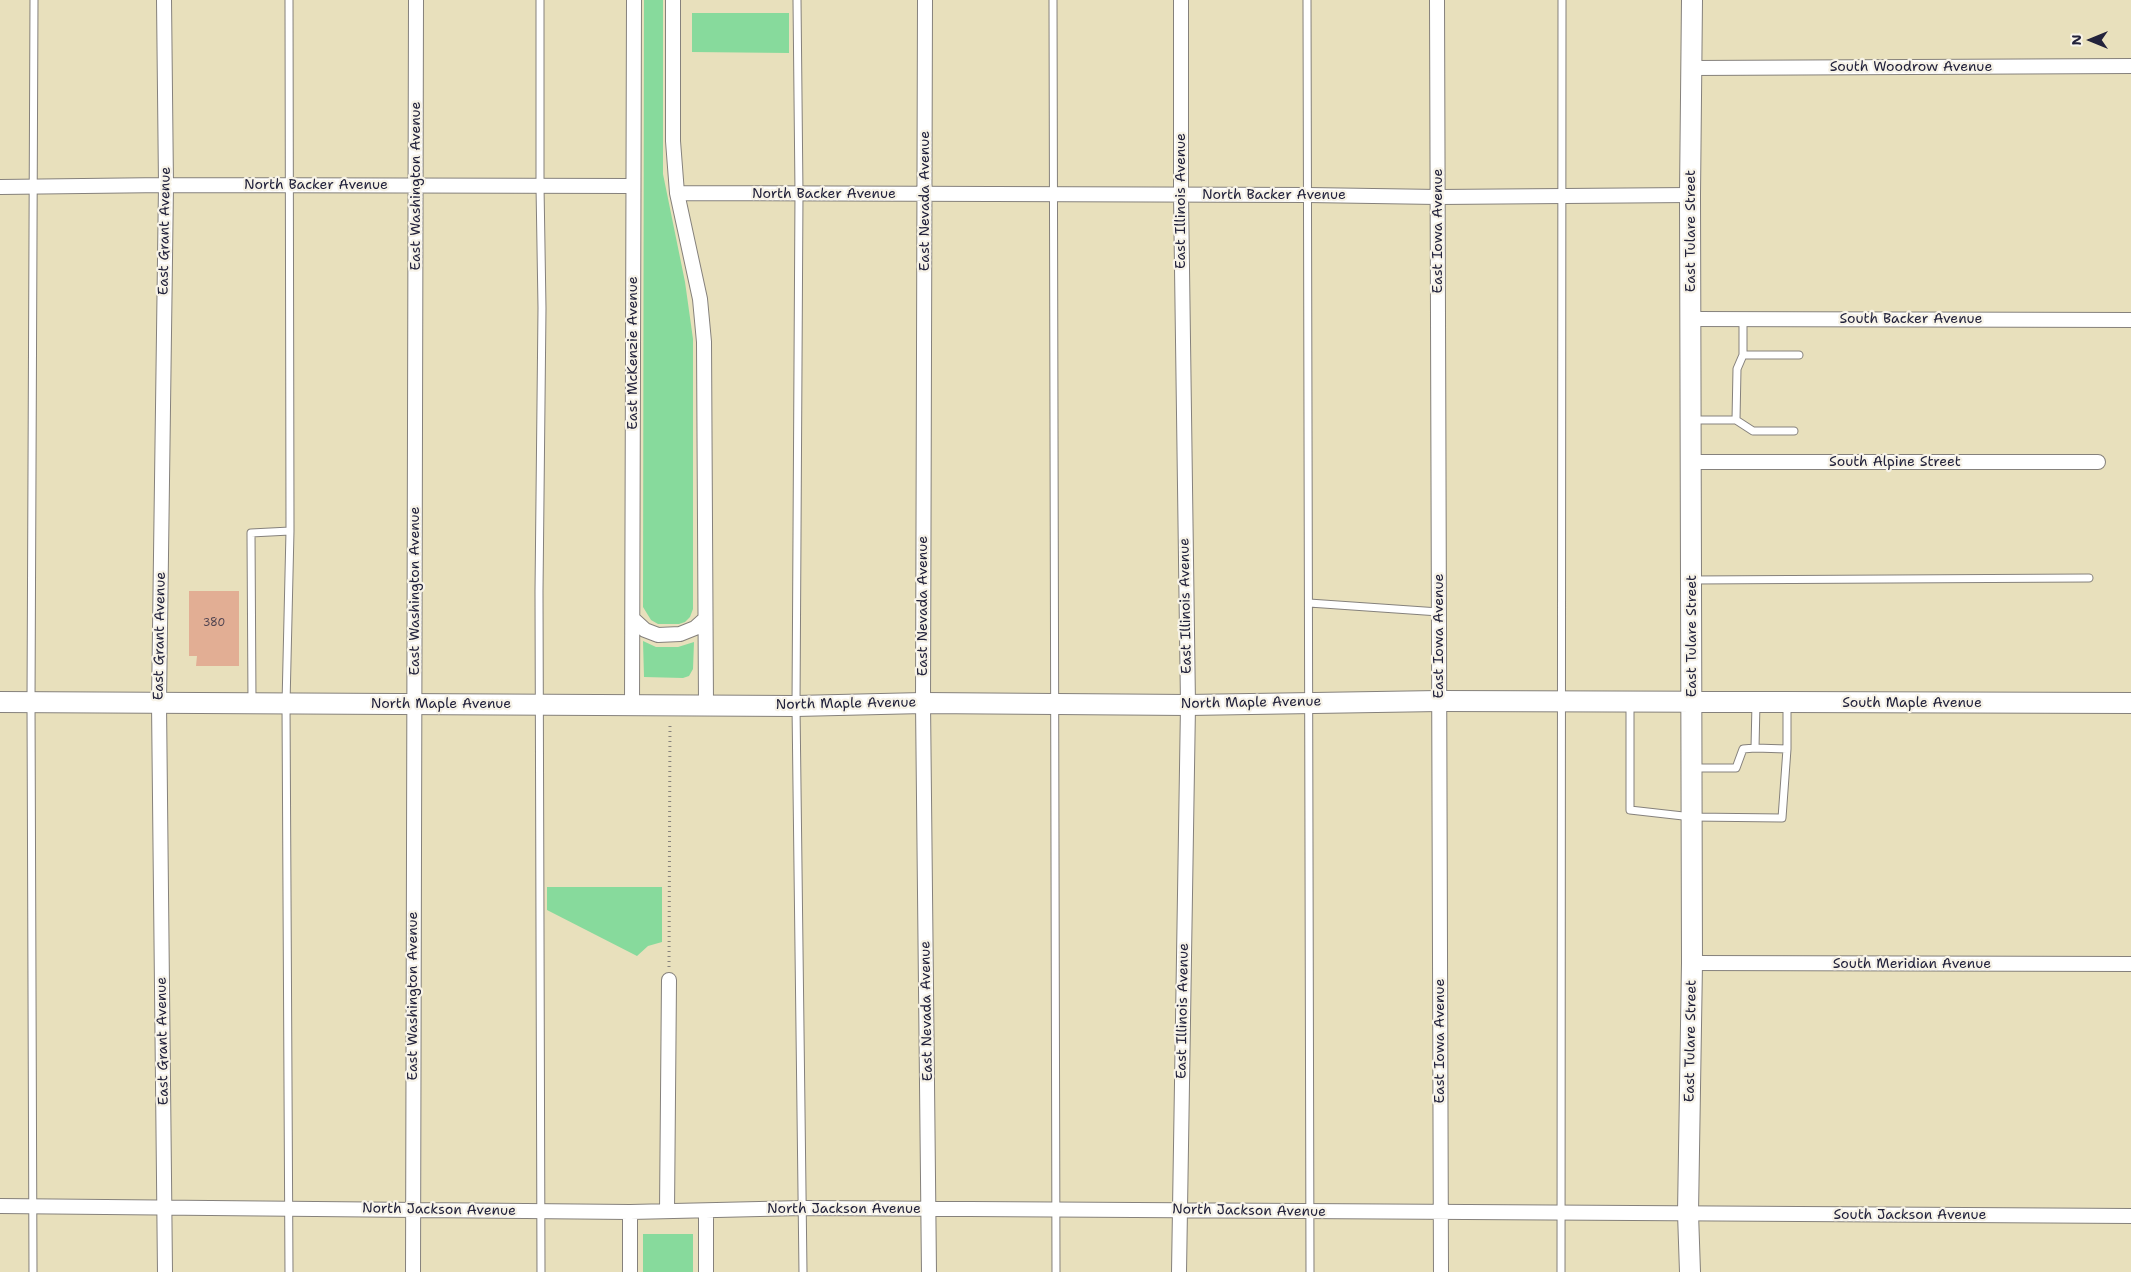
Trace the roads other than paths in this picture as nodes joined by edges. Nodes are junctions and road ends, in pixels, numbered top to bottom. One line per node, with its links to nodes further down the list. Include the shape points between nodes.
1 (34, 0): 21 (lane)
2 (164, 0): 18 (street, East Grant Avenue)
3 (289, 0): 19 (lane)
4 (416, 0): 20 (street, East Washington Avenue)
5 (540, 0): 22 (lane)
6 (634, 0): 23 (street, East McKenzie Avenue)
7 (673, 0): 25 (street, via 673,141)
8 (797, 0): 26 (lane)
9 (925, 0): 27 (street, East Nevada Avenue)
10 (1052, 0): 28 (lane)
11 (1181, 0): 29 (street, East Illinois Avenue)
12 (1308, 0): 30 (lane)
13 (1437, 0): 33 (street, East Iowa Avenue)
14 (1562, 0): 31 (lane)
15 (1692, 0): 17 (main road, East Tulare Street)
16 (2131, 66): 17 (street, South Woodrow Avenue)
17 (1692, 68): 32 (main road, East Tulare Street)
18 (166, 184): 19 (street, North Backer Avenue); 21 (street, North Backer Avenue); 56 (street, East Grant Avenue)
19 (290, 184): 20 (street, North Backer Avenue); 44 (lane)
20 (416, 184): 22 (street, North Backer Avenue); 65 (street, East Washington Avenue)
21 (34, 186): 24 (street, North Backer Avenue); 53 (lane)
22 (540, 186): 23 (street, North Backer Avenue); 67 (lane)
23 (633, 186): 50 (street, East McKenzie Avenue)
24 (0, 187)
25 (677, 193): 26 (street, North Backer Avenue); 49 (street, via 700,299 704,342)
26 (799, 193): 27 (street, North Backer Avenue); 71 (lane)
27 (925, 194): 28 (street, North Backer Avenue); 58 (street, East Nevada Avenue)
28 (1053, 195): 29 (street, North Backer Avenue); 66 (lane)
29 (1181, 195): 30 (street, North Backer Avenue); 68 (street, East Illinois Avenue)
30 (1308, 195): 33 (street, North Backer Avenue); 47 (lane)
31 (1562, 195): 32 (street, North Backer Avenue); 33 (street, North Backer Avenue); 54 (lane)
32 (1690, 195): 34 (main road, East Tulare Street)
33 (1438, 197): 48 (street, East Iowa Avenue)
34 (1691, 319): 35 (street, South Backer Avenue); 39 (main road, East Tulare Street)
35 (1743, 319): 36 (street, South Backer Avenue); 37 (lane)
36 (2131, 320)
37 (1743, 355): 38 (lane); 40 (lane, via 1737,369)
38 (1799, 355)
39 (1691, 420): 40 (lane); 42 (main road, East Tulare Street)
40 (1736, 420): 41 (lane, via 1752,431)
41 (1794, 431)
42 (1691, 462): 43 (street, South Alpine Street); 46 (main road, East Tulare Street)
43 (2098, 462)
44 (290, 532): 57 (lane, via 251,533); 64 (lane)
45 (2089, 578): 46 (lane)
46 (1692, 580): 60 (main road, East Tulare Street)
47 (1309, 603): 48 (lane); 59 (lane)
48 (1439, 612): 51 (street, East Iowa Avenue)
49 (704, 618): 50 (street, via 695,628 680,634 658,635 645,630); 70 (street)
50 (633, 619): 69 (street, East McKenzie Avenue)
51 (1439, 701): 54 (main road, North Maple Avenue); 59 (main road, North Maple Avenue); 93 (street, East Iowa Avenue)
52 (0, 702): 53 (main road, North Maple Avenue)
53 (31, 702): 56 (main road, North Maple Avenue); 80 (lane)
54 (1562, 702): 55 (main road, North Maple Avenue); 94 (lane)
55 (1630, 702): 60 (main road, North Maple Avenue); 75 (lane, via 1630,810)
56 (159, 703): 57 (main road, North Maple Avenue); 81 (street, East Grant Avenue)
57 (252, 703): 64 (main road, North Maple Avenue)
58 (923, 703): 66 (main road, North Maple Avenue); 71 (main road, North Maple Avenue); 84 (street, East Nevada Avenue)
59 (1309, 703): 68 (main road, North Maple Avenue); 91 (lane)
60 (1692, 703): 61 (main road, South Maple Avenue); 74 (main road, East Tulare Street)
61 (1756, 703): 62 (main road, South Maple Avenue); 72 (lane)
62 (1786, 703): 63 (main road, South Maple Avenue); 73 (lane)
63 (2131, 703)
64 (286, 704): 65 (main road, North Maple Avenue); 82 (lane)
65 (414, 704): 67 (main road, North Maple Avenue); 87 (street, East Washington Avenue)
66 (1054, 704): 68 (main road, North Maple Avenue); 85 (lane)
67 (540, 705): 69 (main road, North Maple Avenue); 88 (lane)
68 (1188, 705): 86 (street, East Illinois Avenue)
69 (632, 706): 70 (main road, North Maple Avenue)
70 (706, 706): 71 (main road, North Maple Avenue)
71 (796, 706): 83 (lane)
72 (1755, 748): 73 (lane); 74 (lane, via 1743,748 1736,768)
73 (1786, 750): 75 (lane, via 1782,818)
74 (1692, 768): 75 (main road, East Tulare Street)
75 (1692, 817): 76 (main road, East Tulare Street)
76 (1692, 963): 77 (street, South Meridian Avenue); 95 (main road, East Tulare Street)
77 (2131, 964)
78 (669, 980): 89 (street)
79 (0, 1206): 80 (street, North Jackson Avenue)
80 (33, 1206): 81 (street, North Jackson Avenue); 97 (lane)
81 (165, 1208): 82 (street, North Jackson Avenue); 98 (street, East Grant Avenue)
82 (289, 1208): 87 (street, North Jackson Avenue); 99 (lane)
83 (803, 1208): 84 (street, North Jackson Avenue); 90 (street, North Jackson Avenue); 104 (lane)
84 (929, 1209): 85 (street, North Jackson Avenue); 105 (street, East Nevada Avenue)
85 (1056, 1209): 86 (street, North Jackson Avenue); 106 (lane)
86 (1180, 1210): 91 (street, North Jackson Avenue); 107 (street, East Illinois Avenue)
87 (412, 1211): 88 (street, North Jackson Avenue); 100 (street, East Washington Avenue)
88 (541, 1211): 92 (street, North Jackson Avenue); 101 (lane)
89 (667, 1211): 90 (street, North Jackson Avenue); 92 (street, North Jackson Avenue)
90 (706, 1211): 103 (street)
91 (1309, 1211): 93 (street, North Jackson Avenue); 108 (lane)
92 (630, 1212): 102 (street)
93 (1441, 1213): 94 (street, North Jackson Avenue); 109 (street, East Iowa Avenue)
94 (1561, 1213): 95 (street, North Jackson Avenue); 110 (lane)
95 (1688, 1213): 96 (street, South Jackson Avenue); 111 (main road, East Tulare Street)
96 (2131, 1216)
97 (33, 1272)
98 (165, 1272)
99 (289, 1272)
100 (413, 1272)
101 (541, 1272)
102 (630, 1272)
103 (706, 1272)
104 (803, 1272)
105 (929, 1272)
106 (1056, 1272)
107 (1180, 1272)
108 (1310, 1272)
109 (1441, 1272)
110 (1561, 1272)
111 (1690, 1272)

